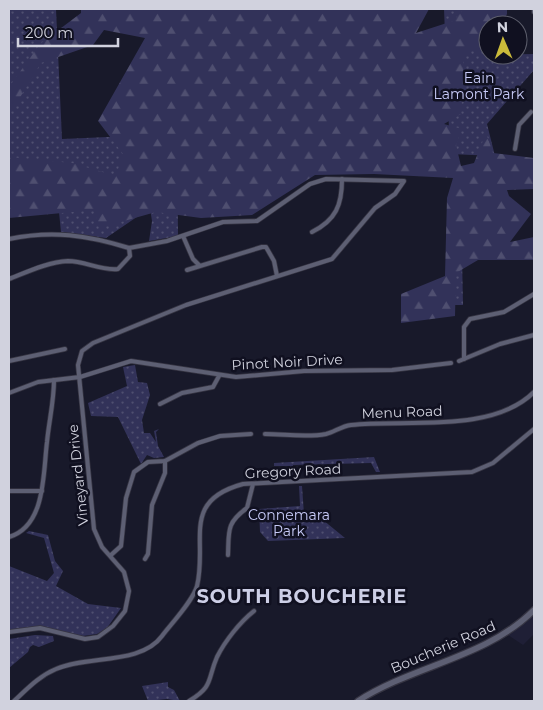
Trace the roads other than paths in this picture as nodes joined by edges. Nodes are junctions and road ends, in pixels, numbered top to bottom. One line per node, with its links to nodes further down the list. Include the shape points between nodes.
1 (533, 112): 2 (street, via 519,125)
2 (515, 149)
3 (342, 179): 4 (street, via 339,207 332,218); 5 (street, via 310,184 257,221 223,222); 10 (street, Vineyard Drive, via 404,181 395,194 375,208 332,259)
4 (312, 232)
5 (183, 236): 7 (street); 8 (street)
6 (9, 239): 7 (street, via 79,234)
7 (129, 248): 11 (street, via 130,256 118,269 69,261)
8 (199, 265): 9 (street); 10 (street, via 262,246 274,261)
9 (187, 270)
10 (277, 276): 20 (street, Vineyard Drive, via 186,305 93,343 82,351 78,365)
11 (9, 278)
12 (534, 294): 15 (street, via 504,312 470,319 464,327)
13 (534, 335): 15 (street, via 500,344)
14 (65, 349): 16 (street)
15 (464, 359): 17 (street)
16 (9, 361)
17 (459, 361)
18 (451, 363): 19 (street, Pinot Noir Drive, via 392,370)
19 (219, 376): 20 (street, Pinot Noir Drive, via 131,361); 24 (street, via 213,387 182,394)
20 (80, 377): 21 (street, Pinot Noir Drive); 33 (street, Vineyard Drive, via 94,529 102,547)
21 (54, 380): 23 (street, Pinot Noir Drive, via 38,382); 31 (street)
22 (534, 392): 27 (street, Menu Road, via 490,416 348,425 325,434)
23 (9, 393)
24 (160, 404)
25 (534, 429): 29 (street, Gregory Road, via 493,463 472,472)
26 (251, 434): 28 (street, via 220,436 198,443)
27 (265, 434)
28 (165, 461): 33 (street, via 148,462 134,472 126,498 121,546); 35 (street, via 165,473 152,505)
29 (253, 484): 34 (street, via 246,508 229,527); 39 (street, Gregory Road, via 229,488 210,502 199,527 196,588 156,644 140,653 54,669 36,680)
30 (9, 491): 31 (street)
31 (42, 491): 32 (street, via 30,523)
32 (9, 537)
33 (111, 555): 38 (street, Vineyard Drive, via 124,572 129,591 125,611 113,626 98,637 85,639 40,628)
34 (228, 555)
35 (145, 559)
36 (534, 610): 41 (main road, Boucherie Road, via 520,625 492,642 377,689)
37 (254, 611): 40 (street, via 241,622 218,656 208,686)
38 (9, 632)
39 (14, 701)
40 (189, 701)
41 (358, 701)

